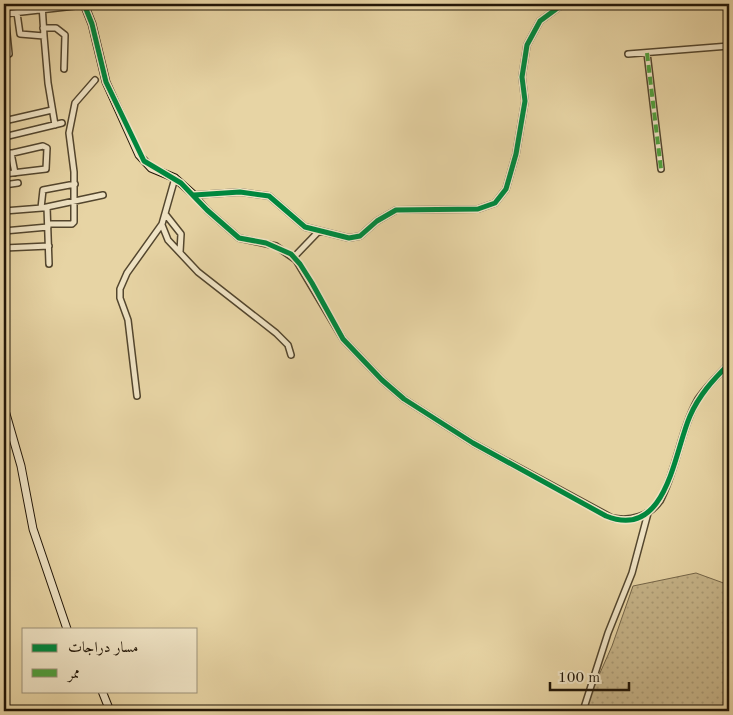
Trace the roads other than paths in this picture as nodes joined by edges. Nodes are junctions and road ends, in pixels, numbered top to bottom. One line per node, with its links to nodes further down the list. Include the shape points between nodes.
1 (24, 4): 5 (street)
2 (84, 4): 4 (street); 26 (street, via 106,82 139,155 153,169)
3 (563, 4): 39 (street, via 540,21 527,45 522,77 525,101 518,145 506,189 499,200 478,208 396,210 354,238)
4 (42, 7): 5 (street); 8 (street)
5 (26, 11): 6 (street)
6 (17, 13): 7 (street); 9 (street, via 20,34)
7 (4, 14): 12 (street)
8 (43, 28): 9 (street); 14 (street, via 56,28 65,35)
9 (44, 36): 16 (street)
10 (729, 46): 11 (street)
11 (648, 53): 13 (street); 23 (street)
12 (8, 54)
13 (628, 54)
14 (64, 69)
15 (95, 80): 28 (street, via 73,109 69,140)
16 (52, 110): 17 (street); 19 (street)
17 (4, 121)
18 (62, 123): 19 (street)
19 (55, 125): 20 (street)
20 (4, 137)
21 (11, 153): 22 (street); 24 (street); 24 (street, via 43,146 47,148 46,169)
22 (4, 155)
23 (661, 169)
24 (15, 173): 25 (street)
25 (4, 174)
26 (175, 178): 30 (street); 35 (street)
27 (18, 183): 29 (street)
28 (75, 184): 32 (street); 33 (street, via 43,190)
29 (4, 185)
30 (194, 194): 39 (street, via 240,192 269,196 302,224); 43 (street, via 236,236 271,244)
31 (103, 195): 32 (street)
32 (76, 202): 33 (street); 37 (street, via 73,224)
33 (44, 207): 34 (street); 37 (street)
34 (4, 211)
35 (166, 215): 36 (street); 42 (street, via 181,234)
36 (162, 225): 42 (street, via 165,235); 47 (street, via 127,273 120,290 128,320)
37 (48, 226): 38 (street); 40 (street)
38 (4, 230)
39 (319, 231): 43 (street)
40 (49, 246): 41 (street); 44 (street)
41 (4, 248)
42 (180, 252): 45 (street, via 198,272 276,333 288,345)
43 (294, 257): 50 (street, via 343,340 404,399 473,444 606,516 624,520)
44 (49, 264)
45 (291, 355)
46 (729, 364): 50 (street, via 698,401 684,432 664,494)
47 (137, 396)
48 (4, 407): 49 (street)
49 (4, 411): 51 (street, via 17,451 33,529)
50 (648, 513): 54 (street, via 632,574)
51 (67, 628)
52 (102, 692): 53 (street)
53 (110, 711)
54 (582, 711)

